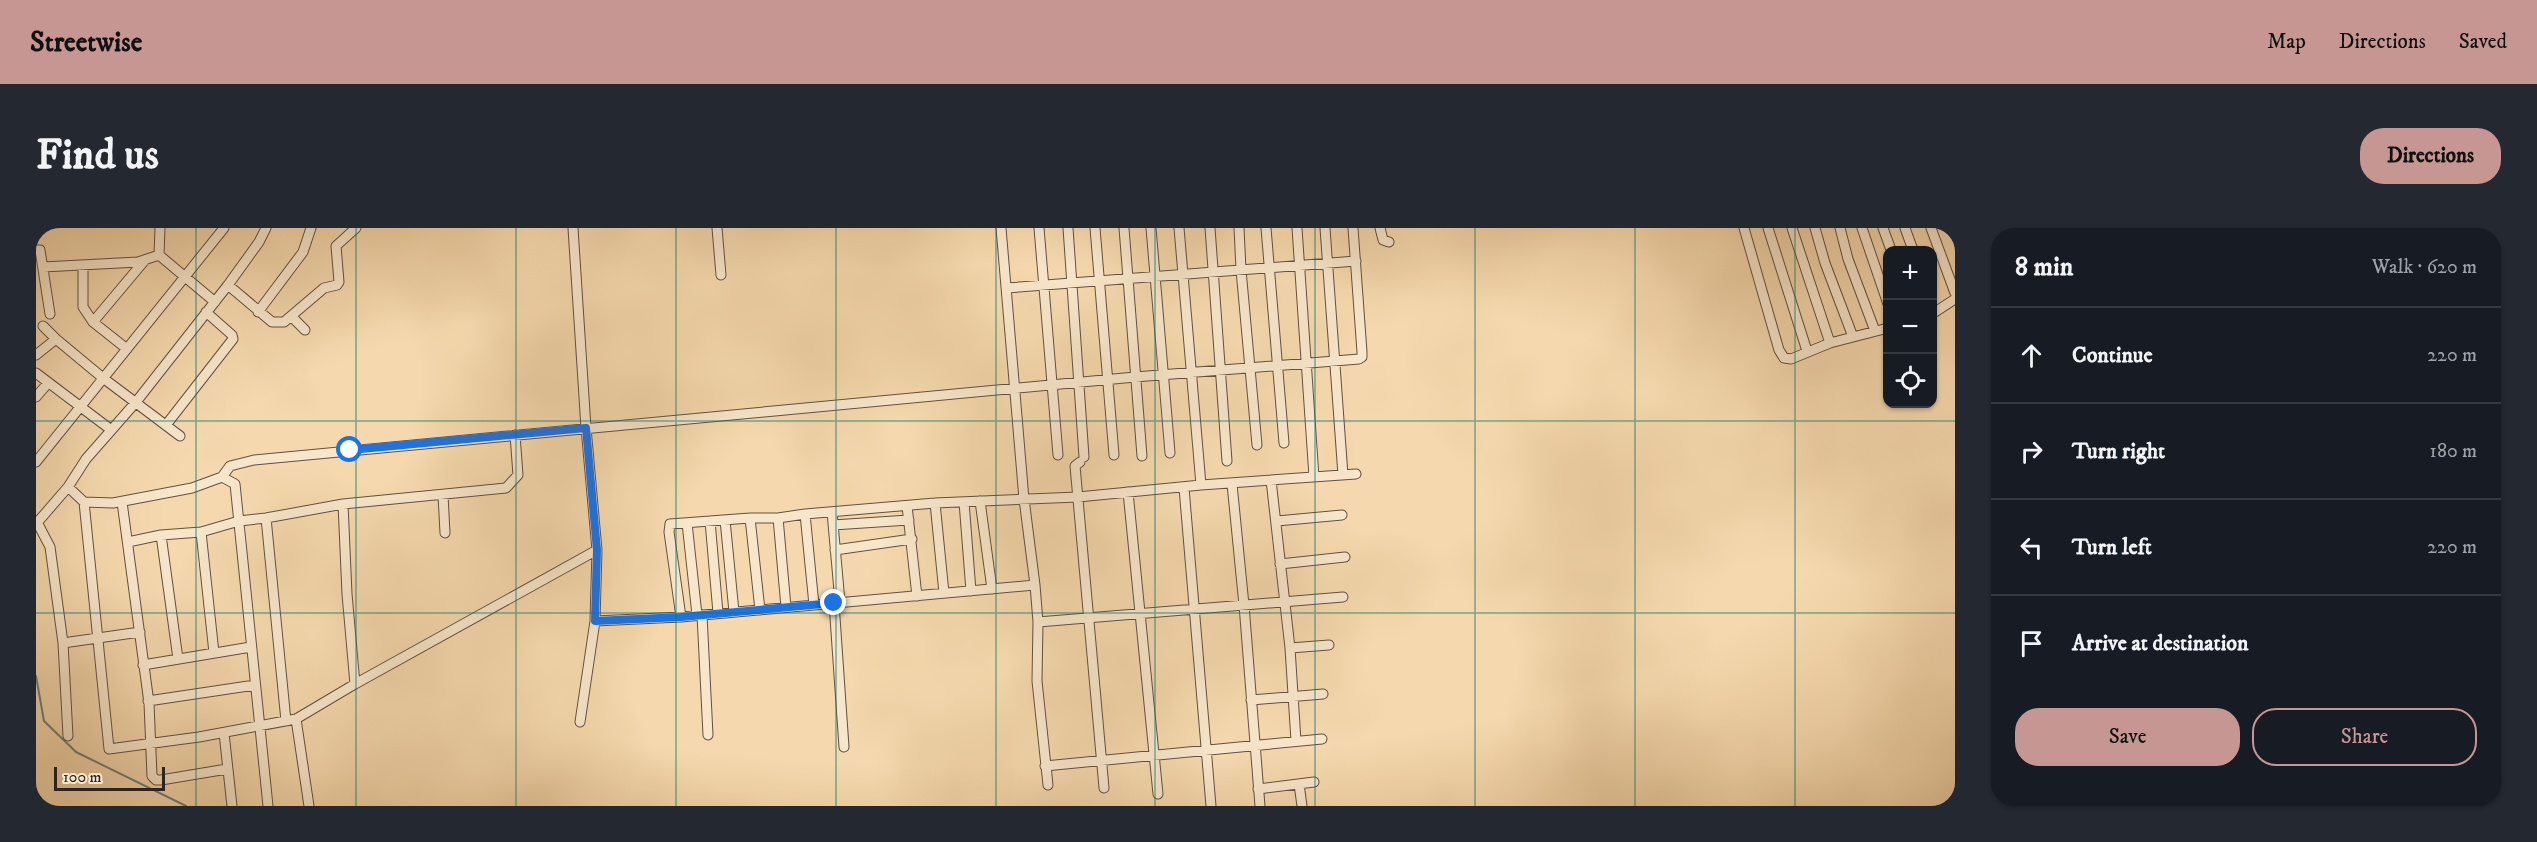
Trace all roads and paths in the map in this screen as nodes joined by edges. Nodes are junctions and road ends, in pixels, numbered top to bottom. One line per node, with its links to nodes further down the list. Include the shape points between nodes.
1 (160, 228): 37 (street)
2 (224, 228): 50 (street)
3 (266, 228): 54 (street)
4 (311, 228): 63 (street, via 303,252)
5 (356, 228): 65 (street, via 336,246 337,285 324,288)
6 (573, 228): 96 (street)
7 (717, 228): 48 (street)
8 (1001, 228): 56 (street)
9 (1039, 228): 55 (street)
10 (1068, 228): 53 (street)
11 (1095, 228): 52 (street)
12 (1124, 228): 51 (street)
13 (1151, 228): 49 (street)
14 (1179, 228): 47 (street)
15 (1210, 228): 46 (street)
16 (1239, 228): 45 (street)
17 (1266, 228): 44 (street)
18 (1297, 228): 42 (street)
19 (1325, 228): 40 (street)
20 (1353, 228): 39 (street)
21 (1380, 228): 33 (street, via 1383,240)
22 (1744, 228): 75 (street, via 1779,350 1791,359)
23 (1768, 228): 75 (street)
24 (1792, 228): 73 (street)
25 (1815, 228): 71 (street)
26 (1840, 228): 70 (street)
27 (1862, 228): 59 (street)
28 (1883, 228): 34 (street)
29 (1905, 228): 35 (street)
30 (1931, 228): 57 (street)
31 (1953, 228): 32 (street)
32 (1955, 233)
33 (1389, 242)
34 (1890, 246)
35 (1912, 246)
36 (36, 250): 43 (street, via 40,250)
37 (159, 255): 38 (street); 50 (street)
38 (145, 260): 41 (street); 66 (street)
39 (1356, 261): 40 (street); 77 (street, via 1362,356)
40 (1328, 263): 42 (street); 77 (street)
41 (83, 265): 43 (street); 66 (street, via 83,308)
42 (1298, 265): 44 (street); 78 (street)
43 (43, 267): 64 (street)
44 (1270, 267): 45 (street); 79 (street)
45 (1241, 270): 46 (street); 80 (street)
46 (1212, 272): 47 (street); 81 (street)
47 (1183, 274): 49 (street); 83 (street)
48 (721, 275)
49 (1154, 276): 51 (street); 84 (street)
50 (185, 277): 60 (street); 74 (street)
51 (1128, 279): 52 (street); 85 (street)
52 (1099, 281): 53 (street); 87 (street)
53 (1072, 283): 55 (street); 88 (street)
54 (228, 285): 60 (street); 63 (street)
55 (1043, 285): 56 (street); 90 (street)
56 (1007, 288): 91 (street)
57 (1955, 293)
58 (1955, 299): 61 (street)
59 (1886, 300)
60 (215, 302): 62 (street)
61 (1937, 308)
62 (206, 312): 93 (street); 95 (street, via 233,339)
63 (258, 312): 65 (street, via 272,322)
64 (50, 314)
65 (292, 317): 69 (street)
66 (93, 322): 74 (street)
67 (43, 326): 72 (street)
68 (1883, 329): 70 (street)
69 (305, 330)
70 (1875, 331): 71 (street)
71 (1853, 337): 73 (street)
72 (56, 339): 76 (street); 86 (street)
73 (1830, 343): 75 (street)
74 (127, 349): 86 (street)
75 (1807, 351)
76 (36, 355)
77 (1336, 361): 78 (street); 109 (street)
78 (1306, 363): 79 (street); 111 (street)
79 (1277, 366): 80 (street); 100 (street)
80 (1250, 368): 81 (street); 101 (street)
81 (1221, 370): 83 (street); 106 (street)
82 (36, 373): 89 (street)
83 (1190, 373): 84 (street); 114 (street)
84 (1163, 376): 85 (street); 102 (street)
85 (1135, 377): 87 (street); 105 (street)
86 (103, 378): 93 (street); 94 (street)
87 (1106, 380): 88 (street); 104 (street)
88 (1079, 382): 90 (street); 119 (street, via 1082,460 1075,466)
89 (48, 383): 92 (street); 94 (street)
90 (1051, 387): 91 (street); 103 (street)
91 (1015, 389): 96 (street); 120 (street)
92 (36, 397)
93 (136, 402): 95 (street); 97 (street)
94 (79, 407): 97 (street); 107 (street)
95 (166, 425): 99 (street)
96 (586, 428): 98 (street); 147 (street)
97 (110, 429): 115 (street)
98 (514, 435): 110 (street, via 254,460 230,466); 118 (street, via 518,475 506,488)
99 (180, 436)
100 (1284, 443)
101 (1257, 445)
102 (1170, 453)
103 (1058, 455)
104 (1114, 455)
105 (1142, 456)
106 (1227, 461)
107 (36, 462)
108 (1356, 474): 109 (street)
109 (1343, 475): 111 (street)
110 (222, 477): 123 (street, via 192,488); 137 (street, via 235,484)
111 (1314, 477): 112 (street)
112 (1271, 480): 113 (street); 139 (street)
113 (1232, 484): 114 (street); 160 (street)
114 (1201, 485): 116 (street)
115 (68, 487): 122 (street); 134 (street)
116 (1184, 488): 117 (street); 162 (street)
117 (1128, 492): 119 (street); 166 (street)
118 (443, 495): 126 (street); 143 (street)
119 (1078, 497): 120 (street); 169 (street)
120 (1024, 499): 121 (street); 151 (street)
121 (980, 501): 124 (street); 152 (street)
122 (84, 502): 123 (street); 173 (street)
123 (122, 502): 146 (street)
124 (963, 502): 125 (street); 153 (street)
125 (935, 503): 127 (street); 154 (street)
126 (343, 504): 131 (street); 181 (street)
127 (908, 506): 128 (street); 136 (street)
128 (832, 512): 129 (street); 141 (street)
129 (805, 514): 133 (street); 159 (street)
130 (1342, 515): 139 (street)
131 (266, 518): 137 (street); 188 (street)
132 (750, 518): 133 (street); 135 (street); 163 (street)
133 (778, 518): 161 (street)
134 (37, 520): 174 (street, via 50,547)
135 (725, 520): 138 (street); 164 (street)
136 (909, 520): 141 (street); 145 (street)
137 (239, 521): 142 (street); 176 (street)
138 (710, 521): 140 (street); 165 (street)
139 (1277, 521): 150 (street)
140 (687, 523): 167 (street); 168 (street, via 670,524 669,532)
141 (833, 525): 148 (street)
142 (201, 532): 144 (street); 178 (street)
143 (445, 533)
144 (161, 535): 146 (street); 179 (street)
145 (912, 539): 148 (street); 155 (street)
146 (128, 542): 172 (street)
147 (597, 550): 170 (street); 181 (street)
148 (835, 550): 158 (street)
149 (1345, 557): 150 (street)
150 (1280, 564): 157 (street)
151 (1035, 585): 152 (street); 171 (street)
152 (992, 589): 153 (street)
153 (971, 591): 154 (street)
154 (944, 593): 155 (street)
155 (917, 596): 158 (street)
156 (1343, 597): 157 (street)
157 (1284, 602): 160 (street); 177 (street)
158 (837, 603): 159 (street); 198 (street)
159 (814, 605): 161 (street)
160 (1244, 605): 162 (street); 185 (street)
161 (786, 607): 163 (street)
162 (1194, 609): 166 (street); 199 (street)
163 (760, 610): 164 (street)
164 (734, 612): 165 (street)
165 (718, 614): 167 (street)
166 (1141, 614): 169 (street); 200 (street)
167 (700, 615): 168 (street); 192 (street)
168 (681, 617): 170 (street)
169 (1089, 618): 171 (street); 201 (street)
170 (595, 621): 189 (street)
171 (1038, 622): 202 (street, via 1037,681)
172 (140, 632): 173 (street); 180 (street)
173 (98, 639): 174 (street); 196 (street, via 110,749)
174 (63, 643): 193 (street)
175 (1329, 645): 177 (street)
176 (251, 647): 178 (street); 182 (street)
177 (1290, 648): 184 (street)
178 (214, 653): 179 (street)
179 (178, 659): 180 (street)
180 (143, 665): 186 (street)
181 (355, 684): 187 (street)
182 (255, 685): 186 (street); 190 (street)
183 (1323, 694): 184 (street)
184 (1293, 696): 185 (street); 195 (street)
185 (1251, 700): 197 (street)
186 (148, 701): 196 (street)
187 (296, 719): 188 (street); 212 (street)
188 (286, 722): 190 (street)
189 (580, 722)
190 (259, 727): 191 (street); 211 (street)
191 (224, 733): 196 (street); 203 (street)
192 (708, 735)
193 (69, 736)
194 (1322, 739): 195 (street)
195 (1296, 741): 197 (street)
196 (149, 743): 203 (street, via 152,776 156,780)
197 (1255, 745): 199 (street); 208 (street)
198 (844, 747)
199 (1206, 749): 200 (street); 213 (street)
200 (1153, 755): 201 (street); 209 (street)
201 (1101, 761): 202 (street); 207 (street)
202 (1045, 765): 206 (street)
203 (227, 769): 210 (street)
204 (1314, 782): 205 (street)
205 (1299, 784): 208 (street); 215 (street)
206 (1048, 785)
207 (1104, 788)
208 (1258, 789): 214 (street)
209 (1158, 794)
210 (232, 806)
211 (268, 806)
212 (309, 806)
213 (1211, 806)
214 (1260, 806)
215 (1302, 806)

